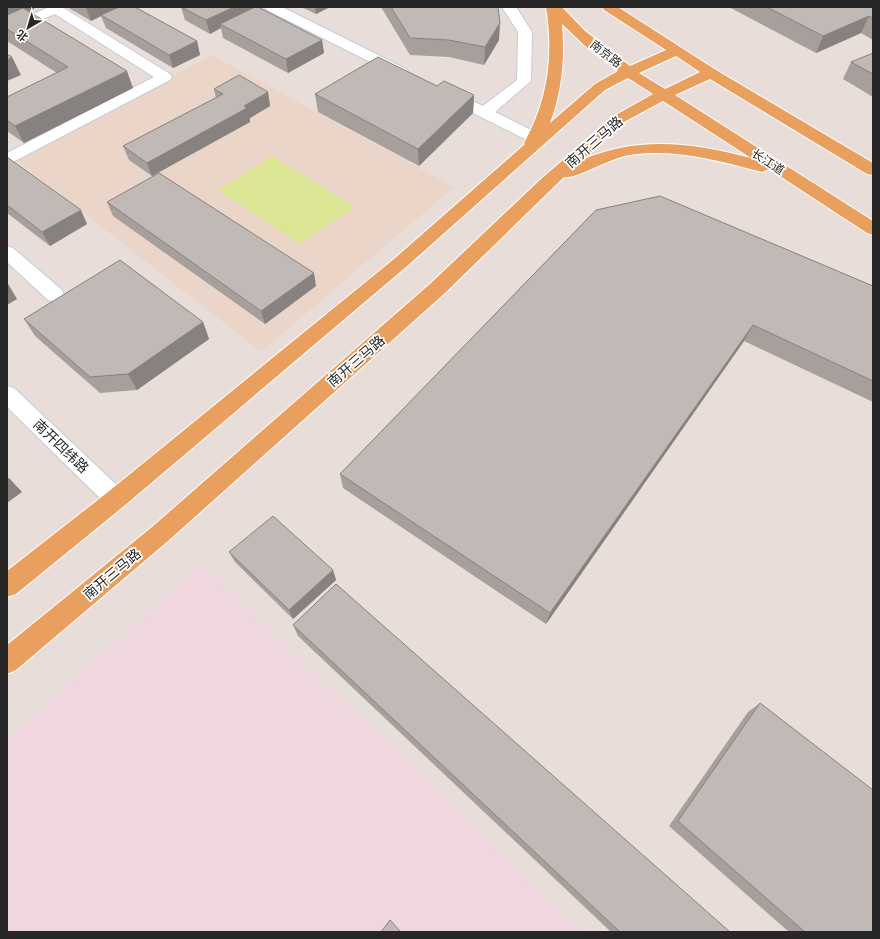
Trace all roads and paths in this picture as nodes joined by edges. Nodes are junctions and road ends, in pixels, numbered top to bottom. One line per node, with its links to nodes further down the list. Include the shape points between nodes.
1 (272, 7): 12 (street)
2 (509, 7): 17 (street, via 525,32 524,81)
3 (554, 7): 11 (main road, 南京路, via 598,49); 19 (main road, via 557,26 556,65 550,101)
4 (609, 7): 6 (main road)
5 (54, 8): 7 (street); 20 (street, via 165,77)
6 (623, 17): 8 (main road); 9 (main road, via 636,31)
7 (7, 30)
8 (676, 51): 9 (main road); 10 (main road)
9 (647, 53): 11 (main road)
10 (710, 73): 13 (main road, 南开三马路); 16 (main road)
11 (648, 77): 13 (main road); 15 (main road, 南京路); 18 (main road); 19 (main road, via 608,89 578,106)
12 (414, 78)
13 (696, 80): 15 (main road, 南开三马路); 16 (main road, via 730,89)
14 (435, 88): 17 (street)
15 (664, 95): 18 (main road, 南开三马路); 22 (main road, 长江道)
16 (757, 101): 21 (main road)
17 (484, 113): 19 (street)
18 (614, 123): 23 (main road, 南开三马路)
19 (530, 145): 28 (main road, via 400,263)
20 (7, 159)
21 (873, 170)
22 (792, 177): 23 (main road, via 738,160 692,152 648,149 611,154); 24 (main road, 长江道)
23 (547, 183): 30 (main road, 南开三马路, via 432,294 160,534)
24 (873, 229)
25 (7, 252): 26 (street)
26 (55, 295)
27 (7, 394): 28 (street, 南开四纬路)
28 (116, 499): 29 (main road)
29 (7, 586)
30 (7, 661)

